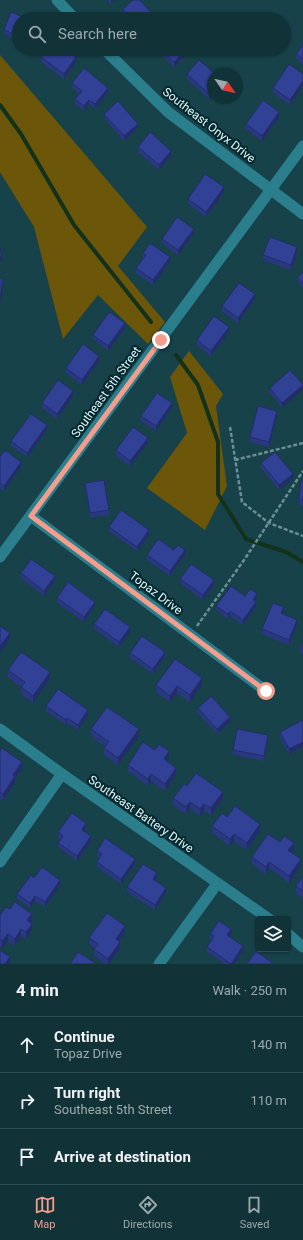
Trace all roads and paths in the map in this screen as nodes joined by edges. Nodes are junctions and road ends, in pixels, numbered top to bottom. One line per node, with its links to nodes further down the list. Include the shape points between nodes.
1 (57, 0): 2 (street)
2 (68, 12)
3 (111, 56): 5 (street, Southeast Onyx Drive, via 168,112)
4 (303, 146): 5 (street, Southeast 5th Street)
5 (271, 190): 6 (street, Southeast Onyx Drive); 11 (street, Southeast 5th Street)
6 (303, 214)
7 (230, 427): 9 (path)
8 (303, 444): 9 (path)
9 (234, 460): 12 (path, via 242,502)
10 (303, 471): 12 (path)
11 (31, 516): 14 (street, Southeast 5th Street); 15 (street, Topaz Drive)
12 (269, 524): 13 (path); 15 (path)
13 (303, 536)
14 (0, 557)
15 (190, 635): 16 (street, Topaz Drive)
16 (266, 691)
17 (0, 729): 18 (street, Southeast Battery Drive)
18 (62, 774): 19 (street); 20 (street, Southeast Battery Drive)
19 (0, 862)
20 (217, 884): 21 (street, Southeast Battery Drive); 24 (street)
21 (265, 916)
22 (291, 937): 23 (street)
23 (303, 947)
24 (159, 964)

